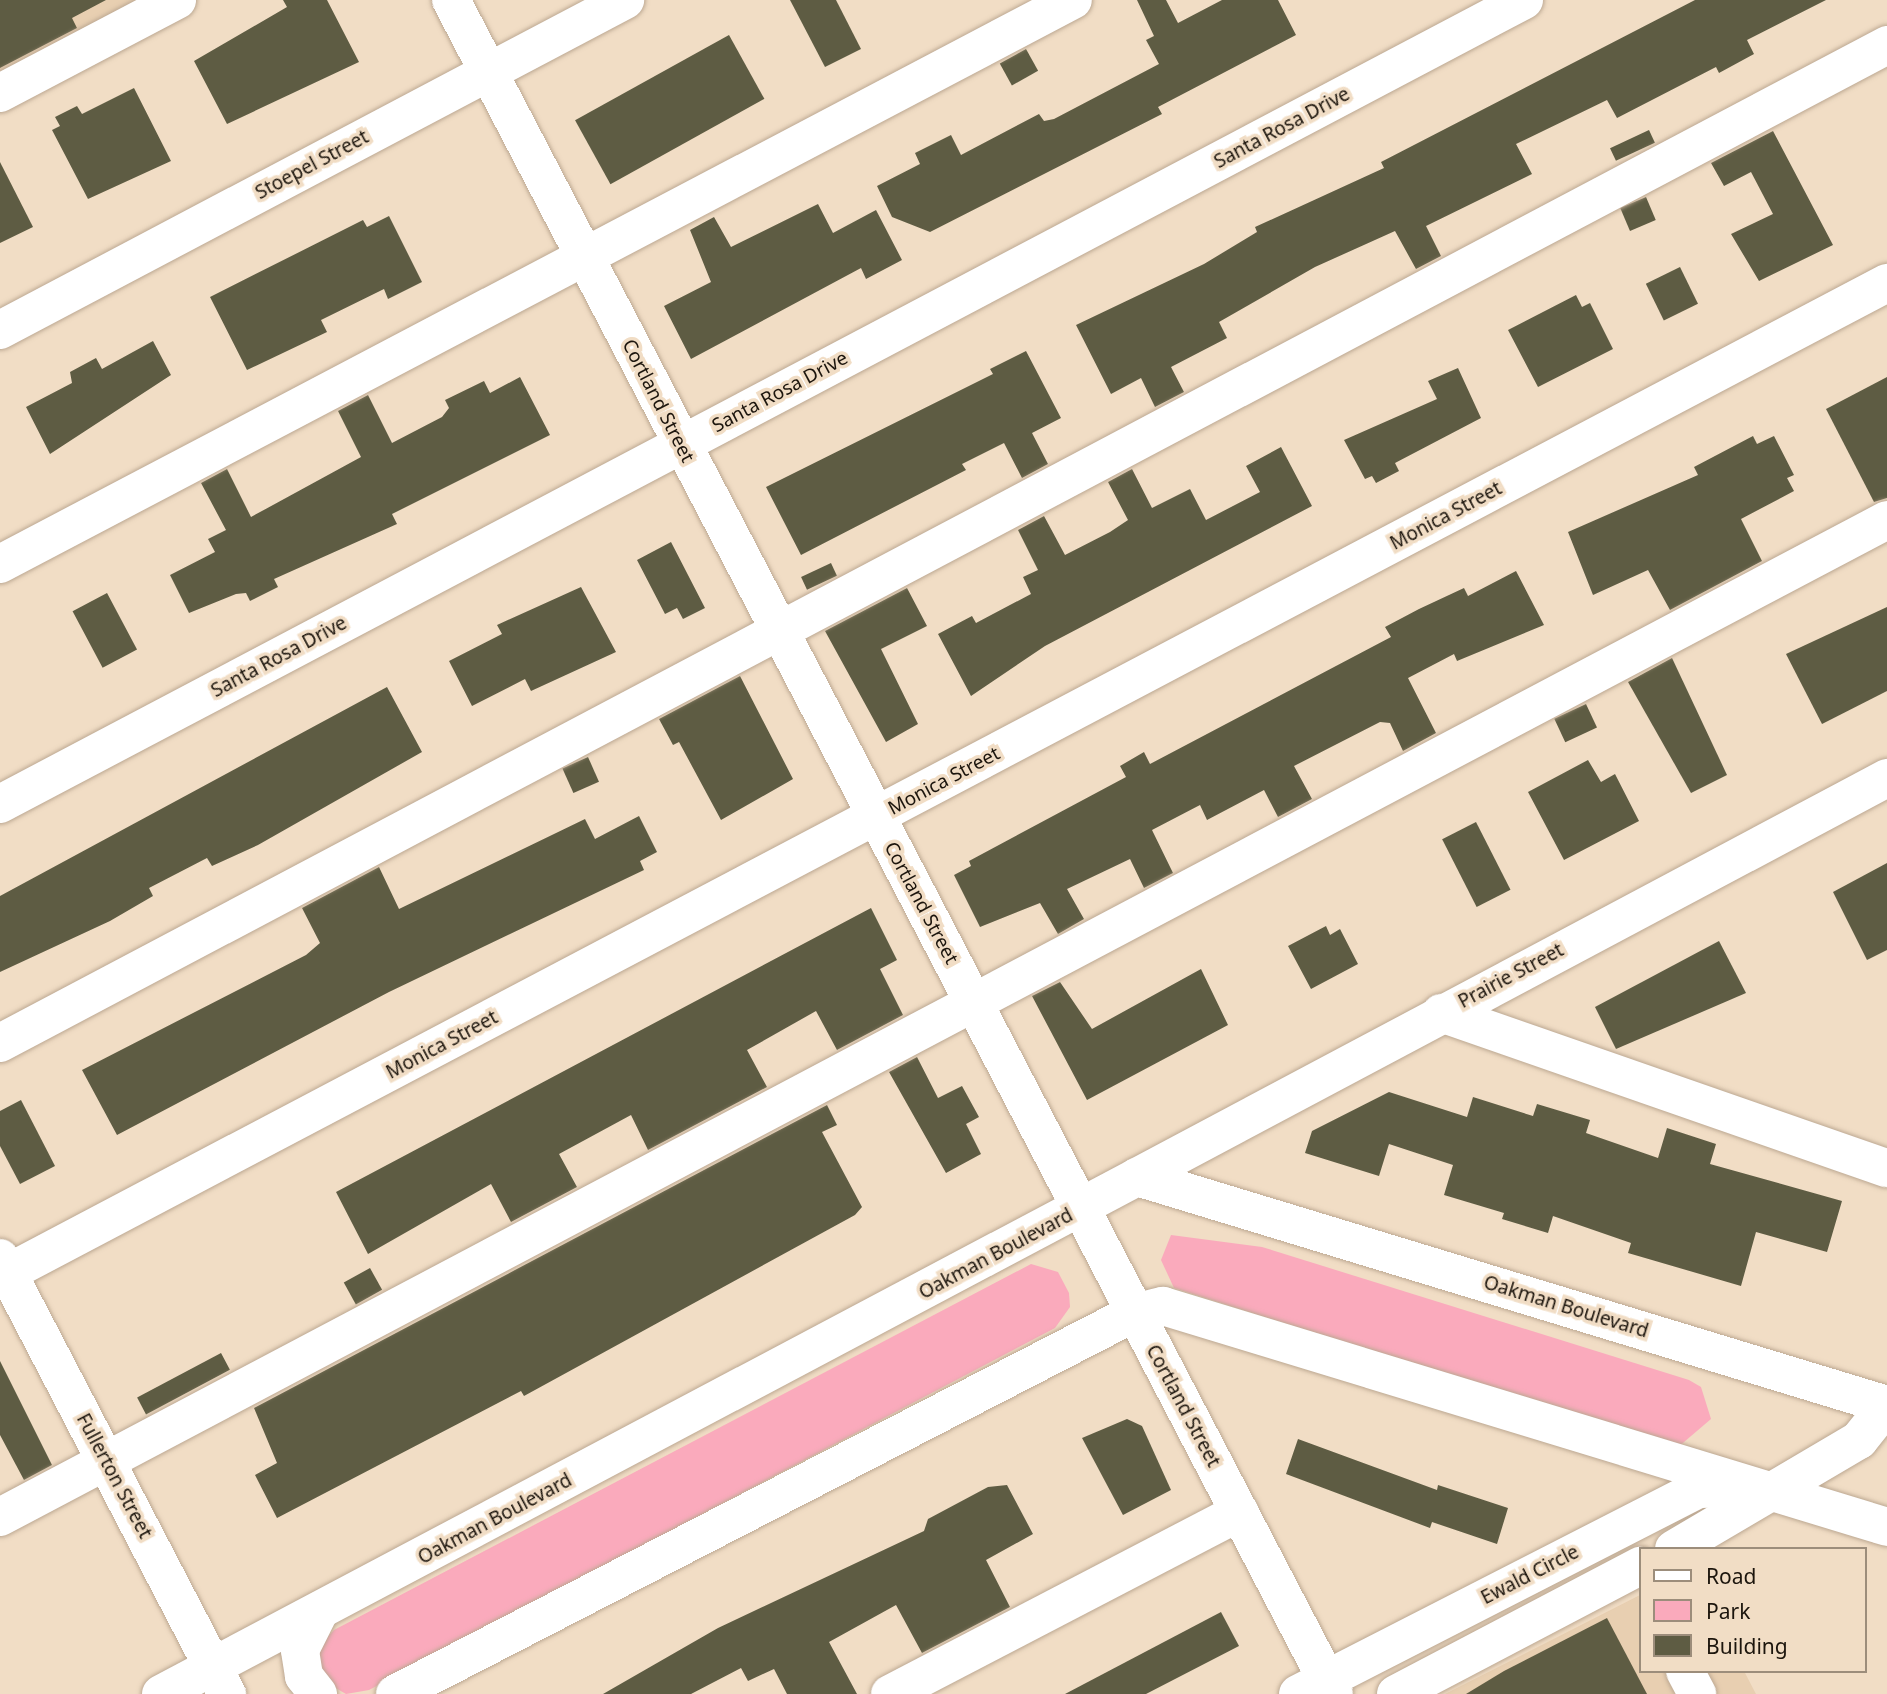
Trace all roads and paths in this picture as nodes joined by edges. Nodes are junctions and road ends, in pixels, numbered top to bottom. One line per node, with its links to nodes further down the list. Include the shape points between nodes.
1 (177, 0): 8 (street)
2 (451, 0): 7 (street, Cortland Street)
3 (625, 0): 7 (street, Stoepel Street)
4 (1073, 0): 9 (street)
5 (1524, 0): 12 (street, Santa Rosa Drive)
6 (1887, 45): 15 (street)
7 (488, 73): 9 (street, Cortland Street); 11 (street, Stoepel Street)
8 (0, 93)
9 (584, 257): 12 (street, Cortland Street); 14 (street)
10 (1887, 283): 18 (street, Monica Street)
11 (0, 330)
12 (681, 444): 15 (street, Cortland Street); 17 (street, Santa Rosa Drive)
13 (1887, 520): 19 (street)
14 (0, 564)
15 (780, 632): 18 (street, Cortland Street); 21 (street)
16 (1887, 778): 20 (street, Prairie Street)
17 (0, 804)
18 (876, 817): 19 (street, Cortland Street); 25 (street, Monica Street)
19 (974, 1006): 24 (street, Cortland Street); 28 (street)
20 (1441, 1013): 22 (street); 23 (street, Prairie Street)
21 (0, 1043)
22 (1887, 1168)
23 (1137, 1177): 24 (street, Oakman Boulevard); 27 (street, Oakman Boulevard)
24 (1080, 1209): 26 (street, Cortland Street); 35 (street, Oakman Boulevard)
25 (3, 1269): 28 (street, Fullerton Street)
26 (1134, 1312): 29 (street, via 1163,1306 1193,1311); 30 (street, Cortland Street); 41 (street)
27 (1887, 1405): 29 (street, Ewald Circle, via 1859,1440)
28 (105, 1460): 31 (street); 37 (street, Fullerton Street)
29 (1770, 1487): 32 (street); 33 (street, Ewald Circle); 38 (street, Ewald Circle, via 1698,1489)
30 (1239, 1512): 38 (street, Cortland Street); 42 (street)
31 (0, 1517)
32 (1887, 1527)
33 (1677, 1547)
34 (1638, 1572): 43 (street)
35 (319, 1612): 37 (street, Oakman Boulevard); 40 (street, via 300,1650 304,1676)
36 (1686, 1673): 44 (street)
37 (220, 1680): 39 (street, Oakman Boulevard)
38 (1320, 1689)
39 (161, 1694)
40 (318, 1694)
41 (395, 1694)
42 (890, 1694)
43 (1396, 1694)
44 (1697, 1694)

